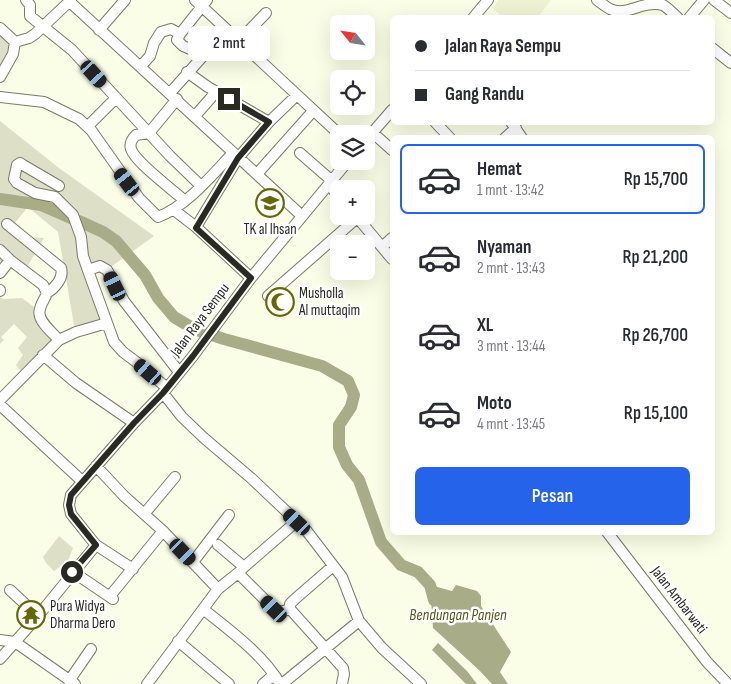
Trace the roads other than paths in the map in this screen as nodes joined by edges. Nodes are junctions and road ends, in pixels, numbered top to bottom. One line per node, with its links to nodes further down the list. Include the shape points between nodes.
1 (26, 0): 14 (street, via 30,5 30,16)
2 (125, 0): 17 (street)
3 (488, 0): 11 (street)
4 (597, 0): 12 (street, via 611,10 629,8 644,0 653,1 664,5)
5 (704, 0): 13 (street)
6 (714, 0): 10 (street)
7 (70, 1): 14 (street); 17 (street)
8 (201, 2): 16 (street); 18 (street)
9 (266, 13): 19 (street)
10 (731, 13)
11 (476, 15)
12 (675, 15)
13 (691, 15)
14 (42, 27): 20 (street, via 29,38); 31 (street, via 72,50)
15 (0, 28): 20 (street)
16 (225, 28): 19 (street); 22 (street)
17 (99, 30): 24 (street)
18 (180, 34): 22 (street, via 177,42); 24 (street, via 171,29 161,32 150,56)
19 (239, 40): 28 (street)
20 (15, 42): 26 (street, via 13,54)
21 (715, 50): 23 (street)
22 (204, 55): 25 (street)
23 (731, 63)
24 (141, 66): 29 (street)
25 (187, 72): 27 (street); 29 (street)
26 (0, 76)
27 (216, 92): 34 (street); 35 (street)
28 (297, 95): 32 (street); 35 (street)
29 (174, 96): 34 (street); 40 (street)
30 (0, 97): 37 (street, via 44,102 66,111)
31 (116, 98): 37 (street); 40 (street)
32 (314, 111): 38 (street); 47 (street)
33 (390, 112): 39 (street)
34 (195, 116): 45 (street)
35 (269, 122): 45 (street)
36 (438, 125): 41 (street)
37 (88, 126): 54 (street, via 134,192 158,217)
38 (330, 126)
39 (375, 130)
40 (149, 133): 52 (street); 53 (street, via 134,137 130,146 132,150)
41 (447, 135)
42 (375, 139): 43 (street)
43 (390, 149)
44 (300, 153): 49 (street)
45 (236, 155): 47 (street); 52 (street); 59 (street)
46 (341, 170): 48 (street, Jalan Raya Sempu)
47 (257, 174): 55 (street)
48 (333, 180)
49 (330, 182)
50 (330, 184): 55 (street, Jalan Raya Sempu)
51 (59, 186): 65 (street, via 20,163 17,165 14,179 17,183 35,193 54,197 74,218)
52 (201, 186): 53 (street)
53 (184, 200): 54 (street)
54 (174, 210): 59 (street)
55 (302, 216): 67 (street, Jalan Raya Sempu)
56 (7, 224): 68 (street, via 61,268 58,282)
57 (348, 225): 69 (street)
58 (364, 225): 61 (street)
59 (196, 228): 67 (street)
60 (390, 240): 61 (street)
61 (382, 247): 63 (street)
62 (0, 250): 64 (street)
63 (390, 257)
64 (10, 260): 66 (street); 68 (street, via 43,286)
65 (88, 270): 70 (street); 73 (street, via 100,266 107,270 124,302)
66 (0, 273)
67 (251, 278): 73 (street, Jalan Raya Sempu)
68 (47, 294): 71 (street, via 39,314)
69 (268, 296)
70 (107, 323): 71 (street); 74 (street, via 114,342)
71 (59, 340): 72 (street)
72 (44, 355): 75 (street); 77 (street, via 59,371)
73 (179, 372): 74 (street, Jalan Raya Sempu)
74 (165, 390): 77 (street, Jalan Raya Sempu); 83 (street, via 182,416 204,438)
75 (0, 400)
76 (0, 405): 80 (street)
77 (134, 423): 78 (street, Jalan Raya Sempu)
78 (96, 466): 80 (street, Jalan Raya Sempu); 81 (street)
79 (175, 477): 81 (street)
80 (82, 481): 86 (street, Jalan Raya Sempu, via 71,495 69,509)
81 (145, 513): 84 (street)
82 (229, 515): 88 (street)
83 (297, 522): 89 (street, via 321,547); 91 (street)
84 (163, 531): 88 (street); 90 (street)
85 (609, 535): 112 (street, Jalan Ambarwati, via 704,658)
86 (96, 545): 90 (street, Jalan Raya Sempu); 92 (street)
87 (218, 545): 91 (street)
88 (193, 562): 93 (street)
89 (333, 566): 96 (street, via 290,604); 98 (street, via 342,576)
90 (133, 569): 92 (street, via 112,598)
91 (241, 570): 93 (street); 96 (street, via 274,609 280,612)
92 (72, 572): 97 (street)
93 (218, 589): 95 (street)
94 (10, 590): 97 (street)
95 (203, 609): 100 (street); 106 (street, via 255,654)
96 (290, 609): 102 (street)
97 (38, 616): 101 (street)
98 (359, 621): 102 (street); 111 (street)
99 (0, 640): 101 (street)
100 (178, 641): 107 (street); 108 (street)
101 (15, 642): 104 (street); 105 (street)
102 (325, 648): 106 (street); 110 (street, via 342,668)
103 (91, 649): 105 (street)
104 (0, 659)
105 (72, 682)
106 (279, 682): 109 (street, via 270,678)
107 (147, 684)
108 (228, 684)
109 (264, 684)
110 (342, 684)
111 (420, 684)
112 (728, 684)

